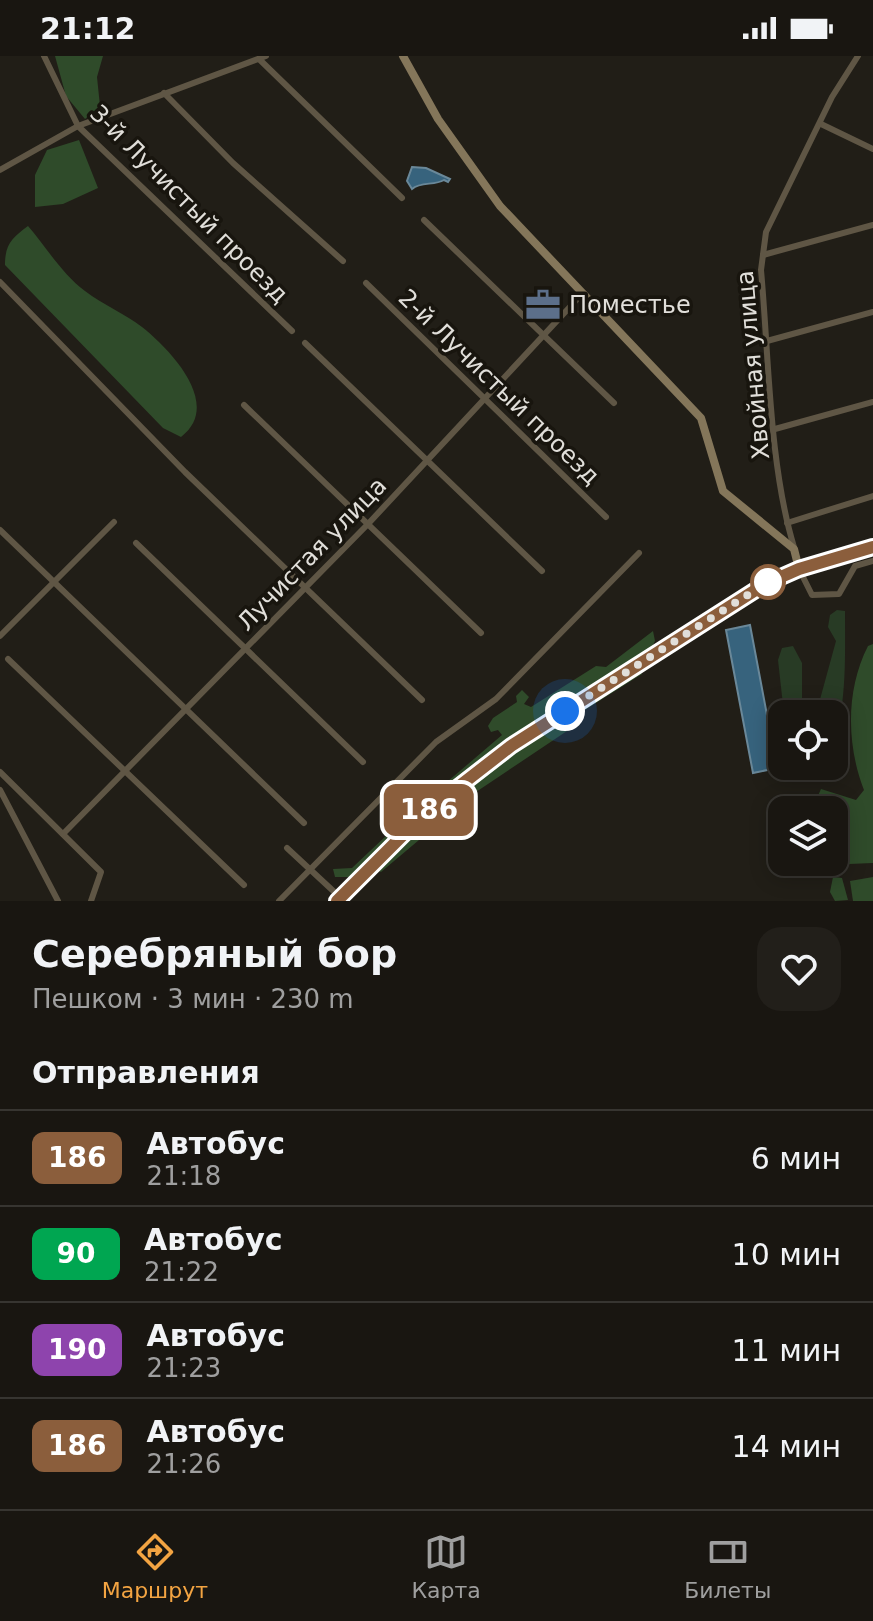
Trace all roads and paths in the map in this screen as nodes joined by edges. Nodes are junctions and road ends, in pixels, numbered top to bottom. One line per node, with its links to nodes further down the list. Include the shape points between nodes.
1 (44, 56): 7 (street, 3-й Лучистый проезд)
2 (403, 56): 17 (street, via 472,170)
3 (858, 56): 6 (street, Хвойная улица)
4 (262, 58): 5 (street); 10 (street)
5 (164, 93): 7 (street); 14 (street)
6 (821, 124): 8 (street); 13 (street, Хвойная улица, via 766,232)
7 (78, 126): 9 (street); 19 (street, 3-й Лучистый проезд)
8 (873, 149)
9 (0, 170)
10 (402, 198)
11 (424, 220): 20 (street)
12 (873, 225): 13 (street)
13 (763, 255): 21 (street, Хвойная улица)
14 (343, 261)
15 (0, 282): 43 (street)
16 (366, 283): 23 (street, 2-й Лучистый проезд)
17 (581, 295): 20 (street, Лучистая улица); 37 (street, via 701,418 723,491)
18 (873, 312): 21 (street)
19 (292, 331)
20 (544, 336): 23 (street, Лучистая улица); 25 (street)
21 (767, 341): 27 (street, Хвойная улица)
22 (305, 343): 28 (street)
23 (487, 399): 28 (street, Лучистая улица); 30 (street, 2-й Лучистый проезд)
24 (873, 402): 27 (street)
25 (614, 403)
26 (244, 405): 33 (street)
27 (775, 429): 32 (street, Хвойная улица)
28 (427, 462): 33 (street, Лучистая улица); 41 (street)
29 (873, 496): 32 (street)
30 (606, 517)
31 (114, 522): 42 (street)
32 (787, 523): 37 (street, Хвойная улица)
33 (368, 524): 43 (street, Лучистая улица); 44 (street)
34 (0, 530): 42 (street)
35 (136, 543): 46 (street)
36 (873, 547): 40 (street)
37 (794, 549): 40 (street)
38 (639, 553): 57 (street, via 496,699 436,742)
39 (873, 561): 40 (street, via 855,566 839,594 812,595)
40 (799, 569): 59 (street, via 732,602 511,746 426,812)
41 (542, 571)
42 (53, 581): 45 (street); 49 (street)
43 (305, 587): 46 (street, Лучистая улица); 48 (street)
44 (481, 633)
45 (0, 636)
46 (244, 649): 49 (street, Лучистая улица); 50 (street)
47 (8, 659): 51 (street)
48 (422, 700)
49 (185, 709): 51 (street, Лучистая улица); 54 (street)
50 (363, 762)
51 (125, 769): 55 (street, Лучистая улица); 58 (street)
52 (0, 772): 55 (street)
53 (0, 790): 60 (street)
54 (304, 823)
55 (63, 834): 61 (street, via 101,872)
56 (287, 848): 57 (street)
57 (310, 868): 59 (street); 62 (street)
58 (244, 885)
59 (340, 900)
60 (58, 901)
61 (91, 901)
62 (279, 901)

